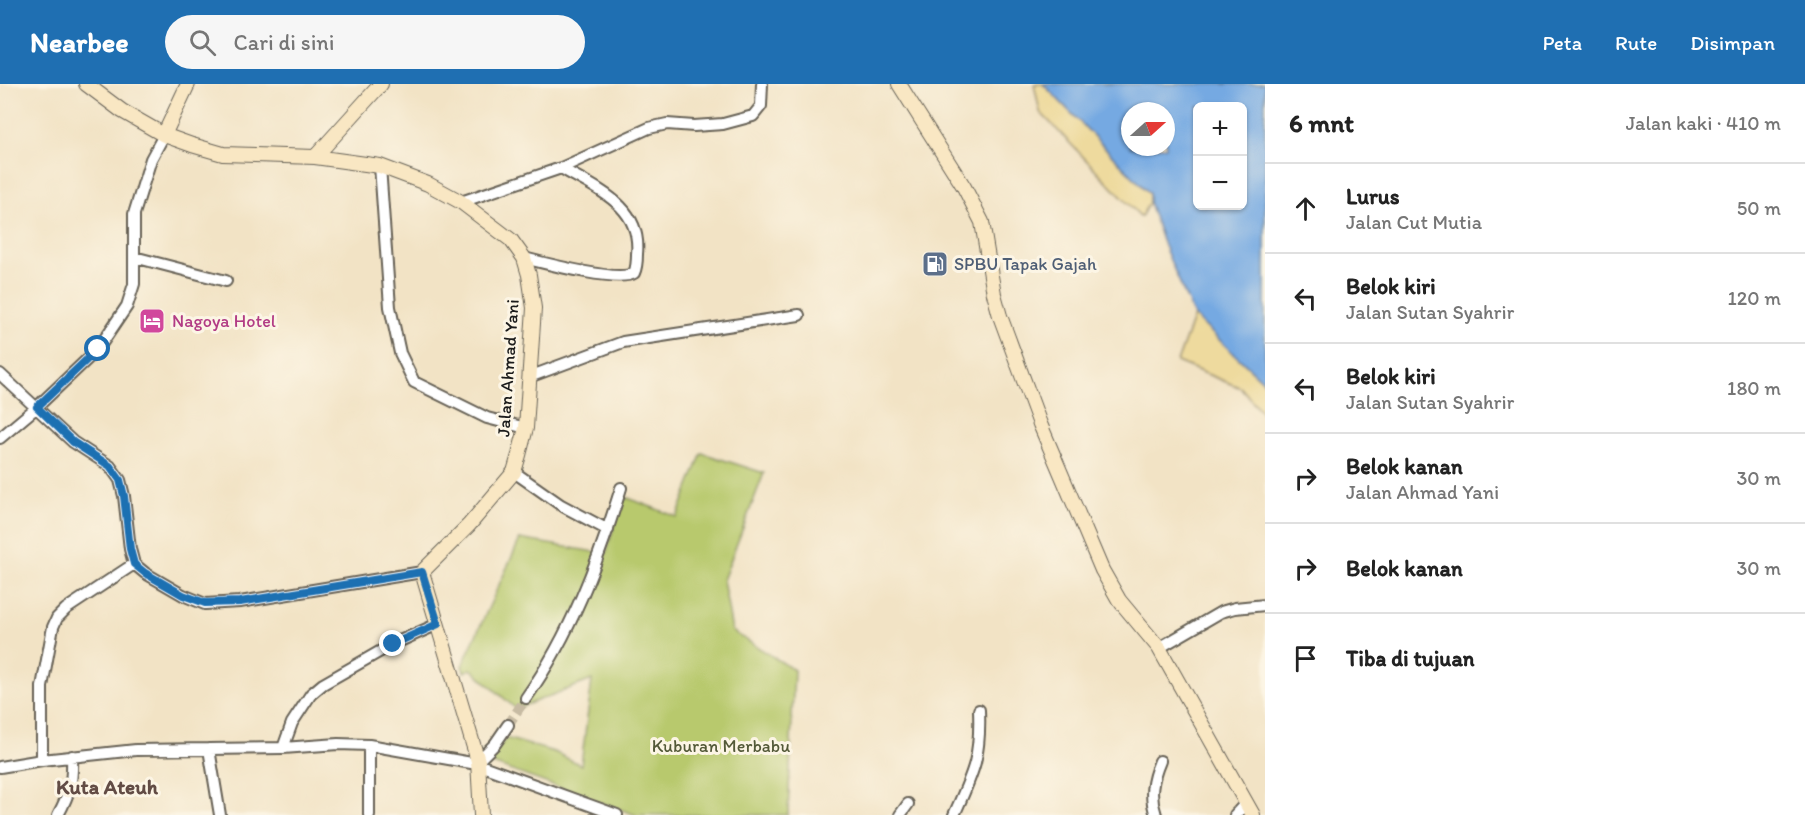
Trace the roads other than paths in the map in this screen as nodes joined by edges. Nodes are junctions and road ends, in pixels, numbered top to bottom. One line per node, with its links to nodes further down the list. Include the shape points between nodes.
1 (86, 84): 6 (street, Jalan Ahmad Yani)
2 (188, 84): 6 (street)
3 (381, 84): 7 (street)
4 (762, 84): 9 (street, via 761,106 753,116 723,124 667,124 649,128)
5 (899, 84): 27 (street, via 982,222 1000,316 1040,424 1102,570 1119,600)
6 (164, 135): 7 (street, Jalan Ahmad Yani, via 223,154); 11 (street, via 151,159 134,214)
7 (315, 157): 8 (street, Jalan Ahmad Yani)
8 (380, 166): 10 (street, Jalan Ahmad Yani, via 428,184); 18 (street, via 390,307 400,353 414,382 488,418)
9 (561, 168): 10 (street); 12 (street, via 611,198 629,215 639,238 634,273 625,276 585,272)
10 (461, 202): 12 (street, Jalan Ahmad Yani, via 511,240)
11 (134, 257): 13 (street); 17 (street, via 134,284 127,306 98,349)
12 (524, 258): 16 (street, Jalan Ahmad Yani, via 534,308)
13 (226, 281)
14 (799, 315): 16 (street, via 623,342)
15 (0, 374): 17 (street)
16 (529, 377): 18 (street, Jalan Ahmad Yani)
17 (37, 407): 19 (street); 23 (street, via 73,442 110,466 120,480)
18 (526, 428): 20 (street, Jalan Ahmad Yani)
19 (0, 438)
20 (514, 472): 22 (street, via 561,505); 24 (street, Jalan Ahmad Yani)
21 (621, 488): 22 (street)
22 (608, 530): 28 (street, via 563,638)
23 (134, 564): 24 (street, via 183,595 205,603 240,602); 35 (street, via 57,618 42,687)
24 (422, 572): 26 (street)
25 (1265, 605): 27 (street, via 1221,612)
26 (438, 624): 32 (street, via 393,644 323,684 311,694 292,723); 37 (street)
27 (1159, 648): 40 (street)
28 (526, 698)
29 (979, 710): 47 (street, via 975,768)
30 (508, 725): 37 (street)
31 (369, 745): 32 (street); 37 (street); 43 (street)
32 (283, 748): 33 (street)
33 (209, 749): 34 (street); 42 (street)
34 (72, 756): 35 (street); 41 (street, via 73,779)
35 (42, 759): 38 (street)
36 (1160, 761): 48 (street, via 1152,787)
37 (478, 763): 44 (street); 45 (street)
38 (0, 767)
39 (908, 804): 46 (street)
40 (1250, 809): 49 (street)
41 (58, 815)
42 (219, 815)
43 (369, 815)
44 (481, 815)
45 (617, 815)
46 (900, 815)
47 (954, 815)
48 (1156, 815)
49 (1235, 815)

